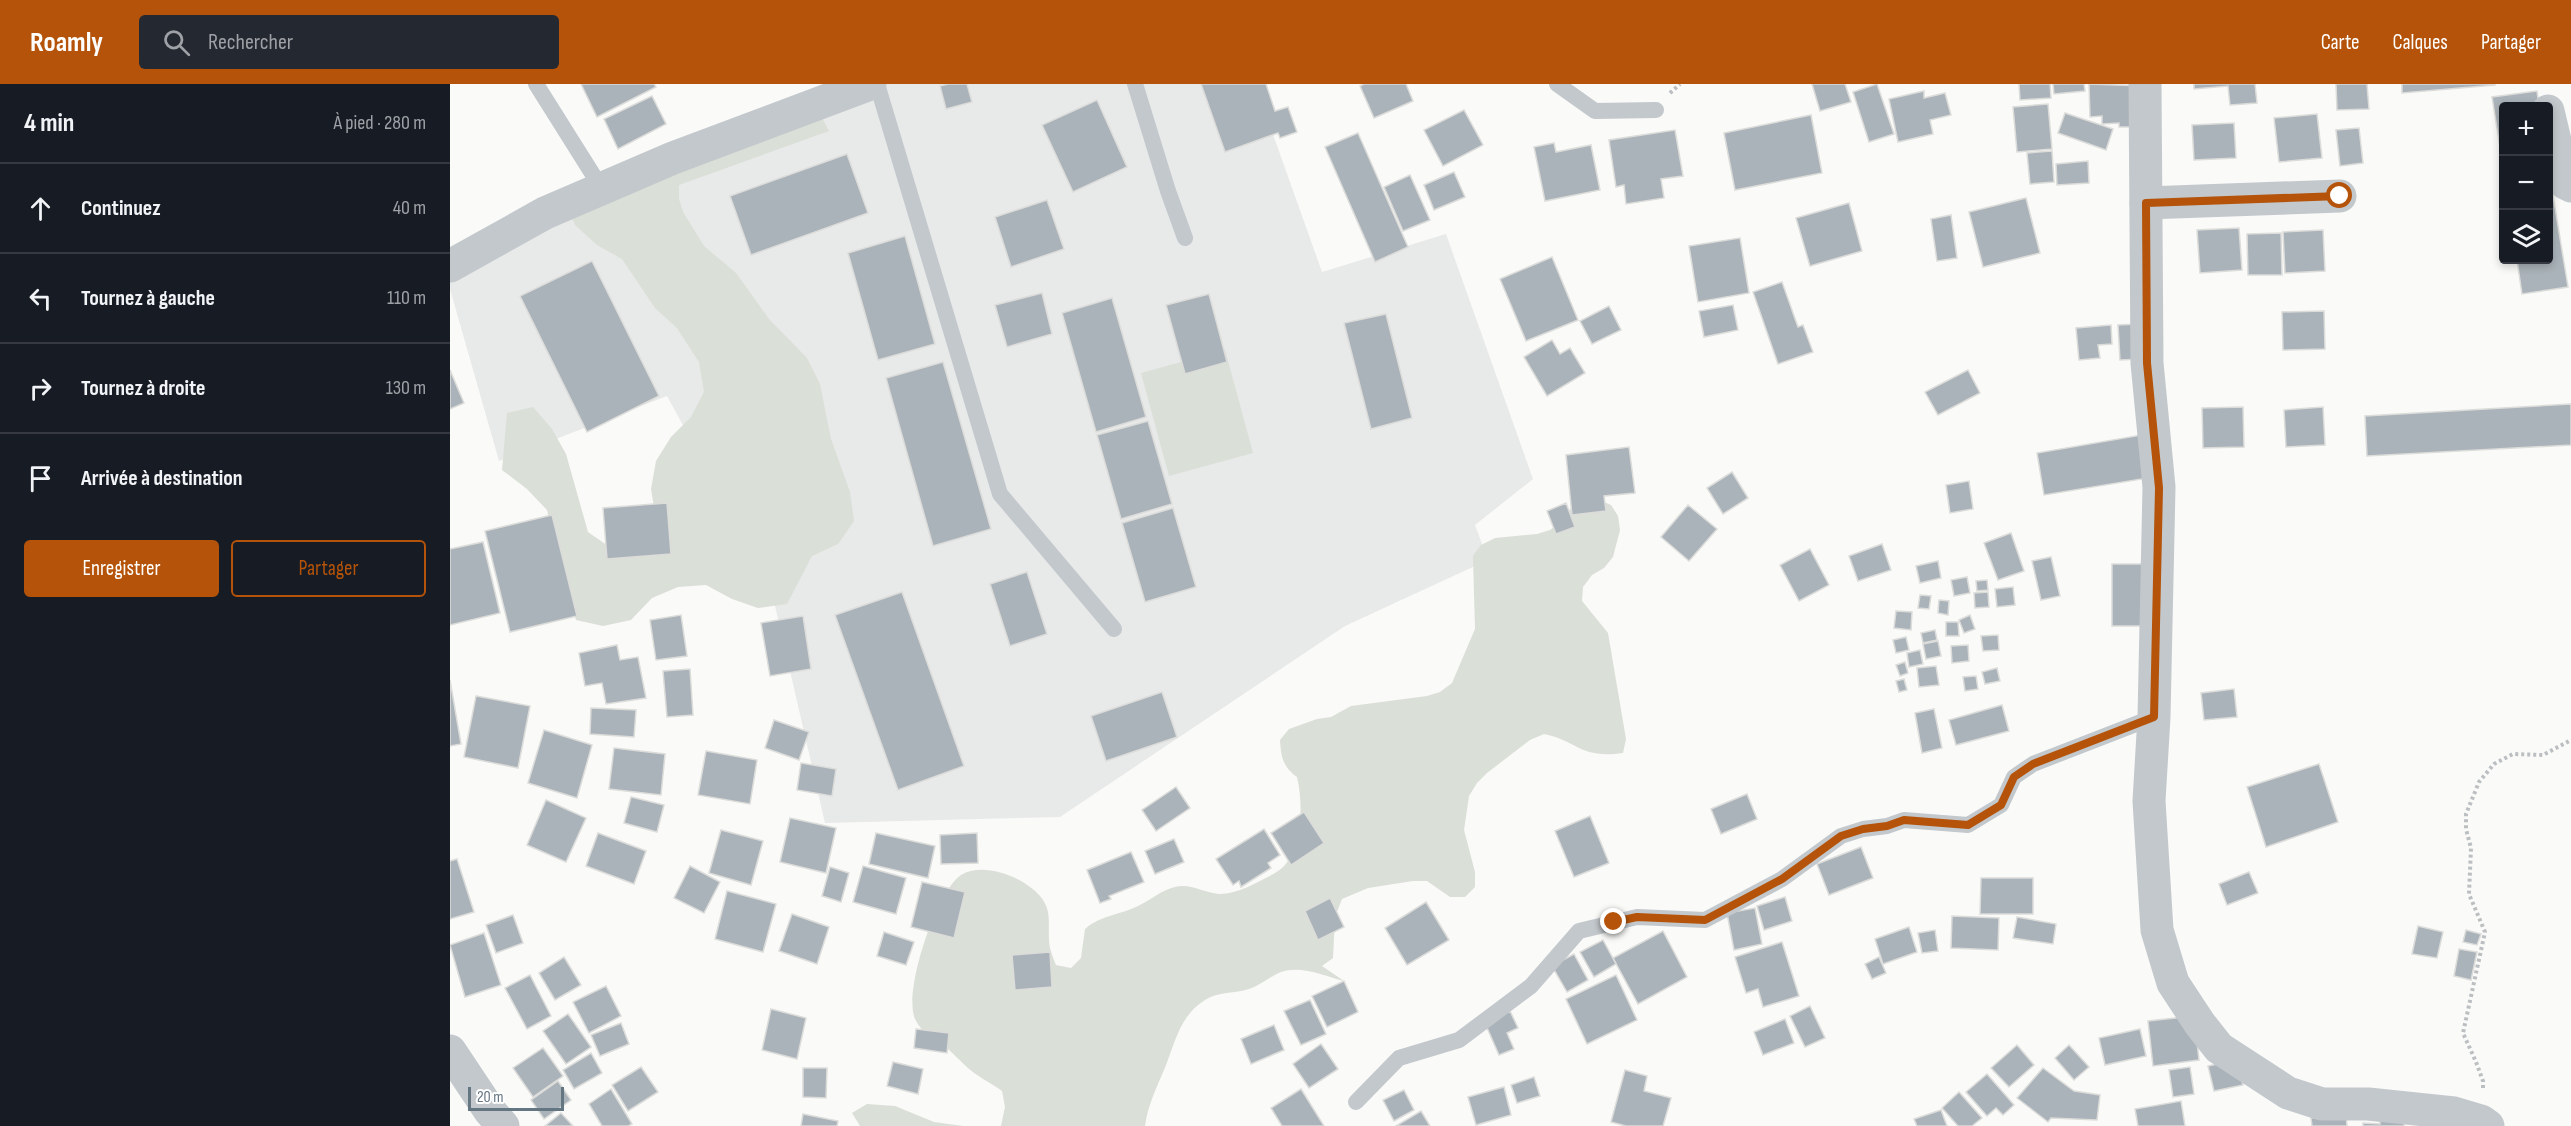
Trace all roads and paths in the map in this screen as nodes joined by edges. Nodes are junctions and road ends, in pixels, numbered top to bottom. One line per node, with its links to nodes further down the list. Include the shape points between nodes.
1 (536, 84): 12 (lane)
2 (870, 84): 12 (street)
3 (877, 84): 17 (lane, via 1000,494)
4 (1135, 84): 15 (lane)
5 (1557, 84): 9 (lane, via 1595,111)
6 (2145, 84): 14 (street)
7 (2542, 84): 8 (street)
8 (2546, 102)
9 (1656, 110)
10 (2553, 132): 11 (street, via 2565,183)
11 (2571, 186)
12 (602, 189): 16 (street, via 545,213)
13 (2340, 196): 14 (street)
14 (2146, 203): 18 (street, via 2147,363 2159,488)
15 (1185, 238)
16 (450, 266)
17 (1114, 629)
18 (2154, 717): 21 (lane, via 2033,764 2014,777 2001,805 1968,825 1904,820 1863,829 1841,836 1782,879 1705,920 1637,917 1579,931 1531,986 1459,1040 1399,1058); 22 (street, via 2149,801 2157,930 2173,983 2219,1048 2288,1093 2322,1104 2424,1108)
19 (2571, 740): 22 (path, via 2543,755 2512,754 2494,764 2479,782 2466,814 2471,848 2469,894 2485,932 2463,1033 2483,1081)
20 (450, 1051): 23 (street)
21 (1356, 1102)
22 (2485, 1124)
23 (503, 1126)

